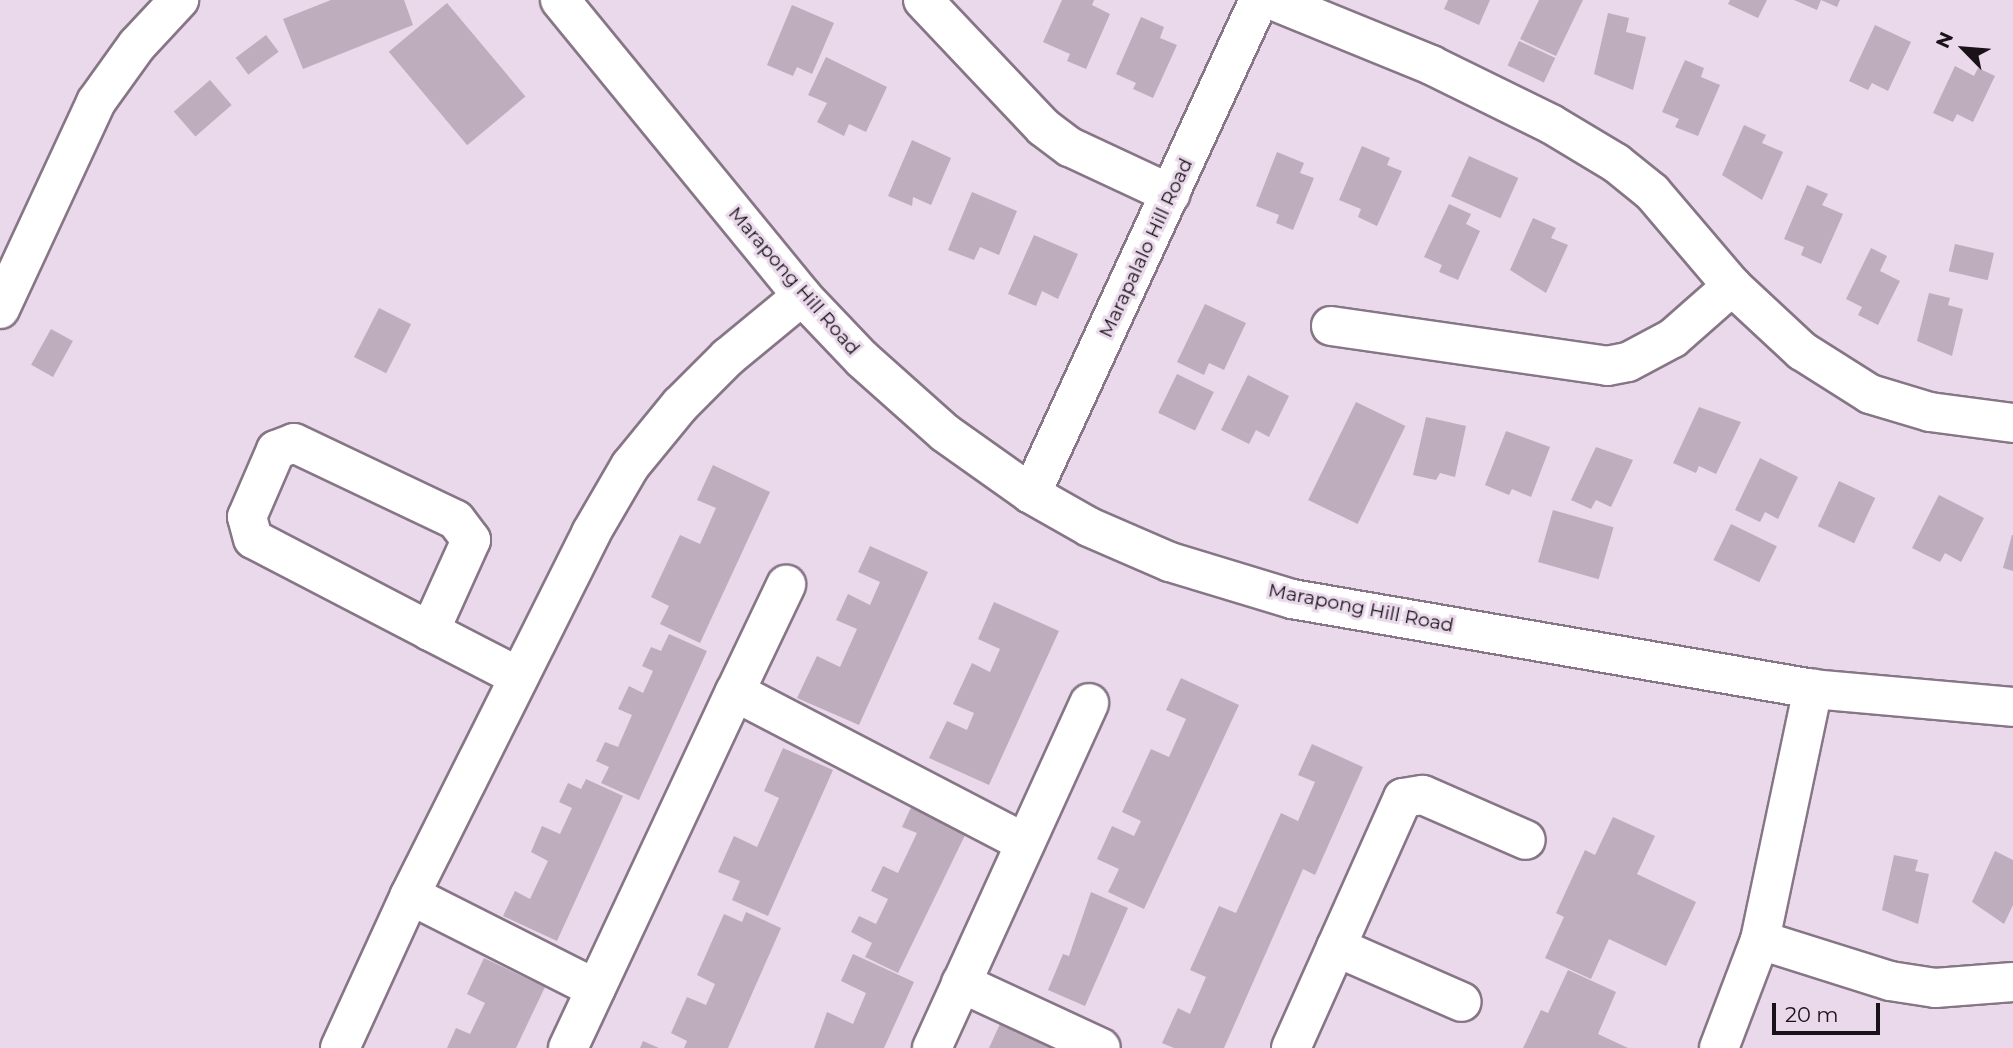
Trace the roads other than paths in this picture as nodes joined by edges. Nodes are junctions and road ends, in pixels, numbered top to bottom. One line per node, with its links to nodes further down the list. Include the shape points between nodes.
1 (179, 0): 9 (street, via 136,45 96,102)
2 (560, 0): 8 (street, Marapong Hill Road)
3 (923, 0): 6 (street, via 1043,127 1070,147)
4 (1259, 0): 6 (street, Marapalalo Hill Road)
5 (1272, 0): 7 (street, via 1431,65 1551,124 1616,163 1693,235)
6 (1171, 194): 12 (street, Marapalalo Hill Road)
7 (1732, 286): 10 (street, via 1673,338 1628,362 1607,366); 11 (street, via 1802,351 1870,394 1930,412)
8 (802, 296): 12 (street, Marapong Hill Road, via 862,359 945,433); 15 (street, via 719,366 630,466)
9 (0, 309)
10 (1331, 326)
11 (2013, 423)
12 (1031, 494): 16 (street, Marapong Hill Road, via 1089,527 1170,562 1292,599)
13 (786, 585): 17 (street)
14 (430, 631): 14 (street, via 253,538 247,517 276,450 294,443 456,520 471,540); 15 (street)
15 (519, 677): 22 (street)
16 (1812, 689): 19 (street, Marapong Hill Road); 23 (street)
17 (735, 692): 21 (street); 27 (street)
18 (1089, 703): 21 (street)
19 (2013, 707)
20 (1526, 840): 24 (street, via 1423,795 1403,798)
21 (1026, 843): 26 (street)
22 (411, 895): 27 (street); 30 (street)
23 (1760, 940): 25 (street, via 1901,983 1935,988); 34 (street)
24 (1336, 947): 28 (street); 29 (street)
25 (2013, 982)
26 (961, 983): 32 (street); 33 (street)
27 (596, 989): 31 (street)
28 (1462, 1002)
29 (1303, 1044)
30 (340, 1048)
31 (568, 1048)
32 (932, 1048)
33 (1101, 1048)
34 (1719, 1048)

